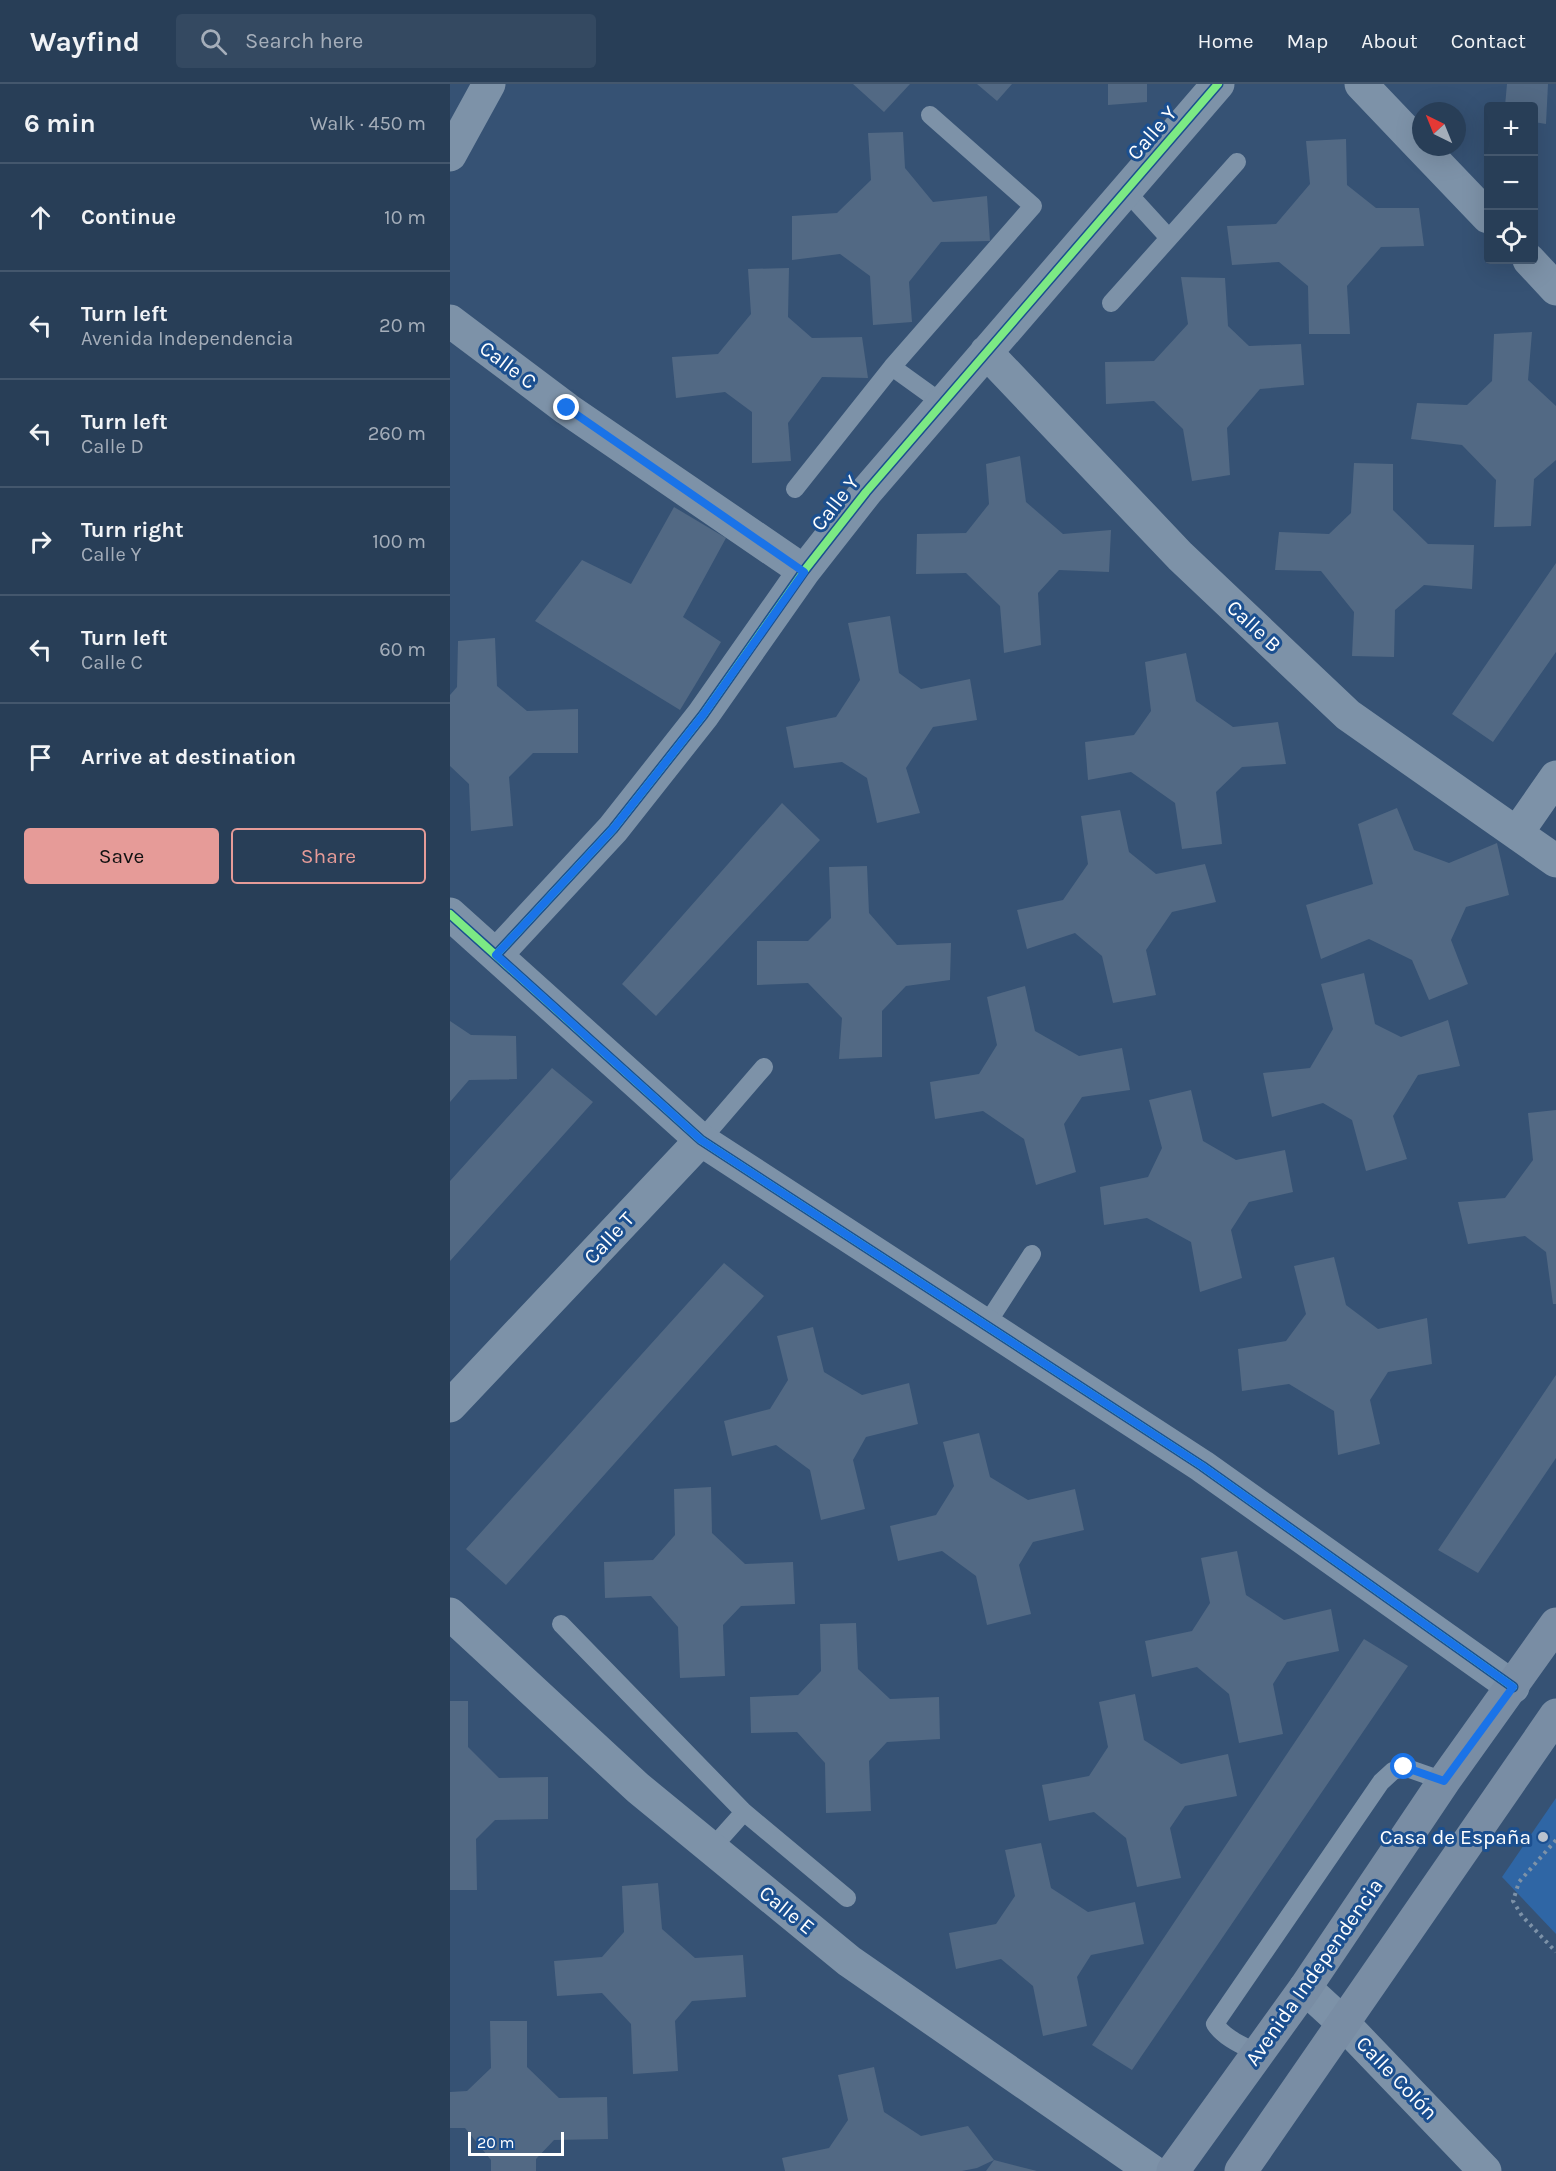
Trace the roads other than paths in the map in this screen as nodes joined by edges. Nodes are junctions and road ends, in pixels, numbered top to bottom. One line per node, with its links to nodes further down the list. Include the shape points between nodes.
1 (489, 84): 6 (street)
2 (1218, 84): 9 (street, Calle Y)
3 (1361, 84): 5 (street)
4 (930, 115): 17 (lane, via 1033,206)
5 (1412, 138)
6 (450, 155)
7 (1430, 156): 10 (street)
8 (1237, 162): 11 (lane)
9 (1126, 190): 11 (lane); 16 (street, Calle Y)
10 (1484, 213)
11 (1169, 238): 14 (lane)
12 (1533, 264): 13 (street)
13 (1556, 289)
14 (1111, 303)
15 (450, 321): 20 (street, Calle C, via 567,408)
16 (986, 352): 18 (street, Calle Y); 22 (street, Calle B, via 1180,556 1348,715)
17 (892, 367): 18 (lane); 19 (lane)
18 (942, 403): 20 (street, Calle Y)
19 (795, 489)
20 (804, 572): 25 (street, Calle Y, via 703,715 613,829)
21 (1556, 777): 22 (street)
22 (1516, 833): 23 (street, Calle B)
23 (1556, 861)
24 (450, 914): 25 (street)
25 (496, 955): 27 (street)
26 (764, 1066): 27 (lane, Calle T)
27 (701, 1140): 29 (street); 30 (street, Calle T)
28 (1032, 1254): 29 (lane)
29 (986, 1325): 34 (street, via 1202,1466)
30 (450, 1406)
31 (450, 1614): 38 (street, Calle E, via 638,1788)
32 (561, 1624): 37 (lane)
33 (1556, 1624): 34 (main road, Avenida Independencia)
34 (1513, 1687): 36 (main road, Avenida Independencia)
35 (1556, 1715): 41 (main road)
36 (1444, 1781): 40 (main road, Avenida Independencia); 42 (lane, via 1404,1767 1381,1782 1215,2024)
37 (744, 1812): 38 (lane); 39 (lane)
38 (711, 1849): 43 (street, Calle E, via 849,1961)
39 (847, 1898)
40 (1305, 1988): 41 (street, Calle Colón); 42 (main road, Avenida Independencia)
41 (1343, 2023): 45 (main road); 46 (street, Calle Colón)
42 (1259, 2054): 44 (main road, Avenida Independencia)
43 (1152, 2171)
44 (1173, 2171)
45 (1241, 2171)
46 (1485, 2171)

